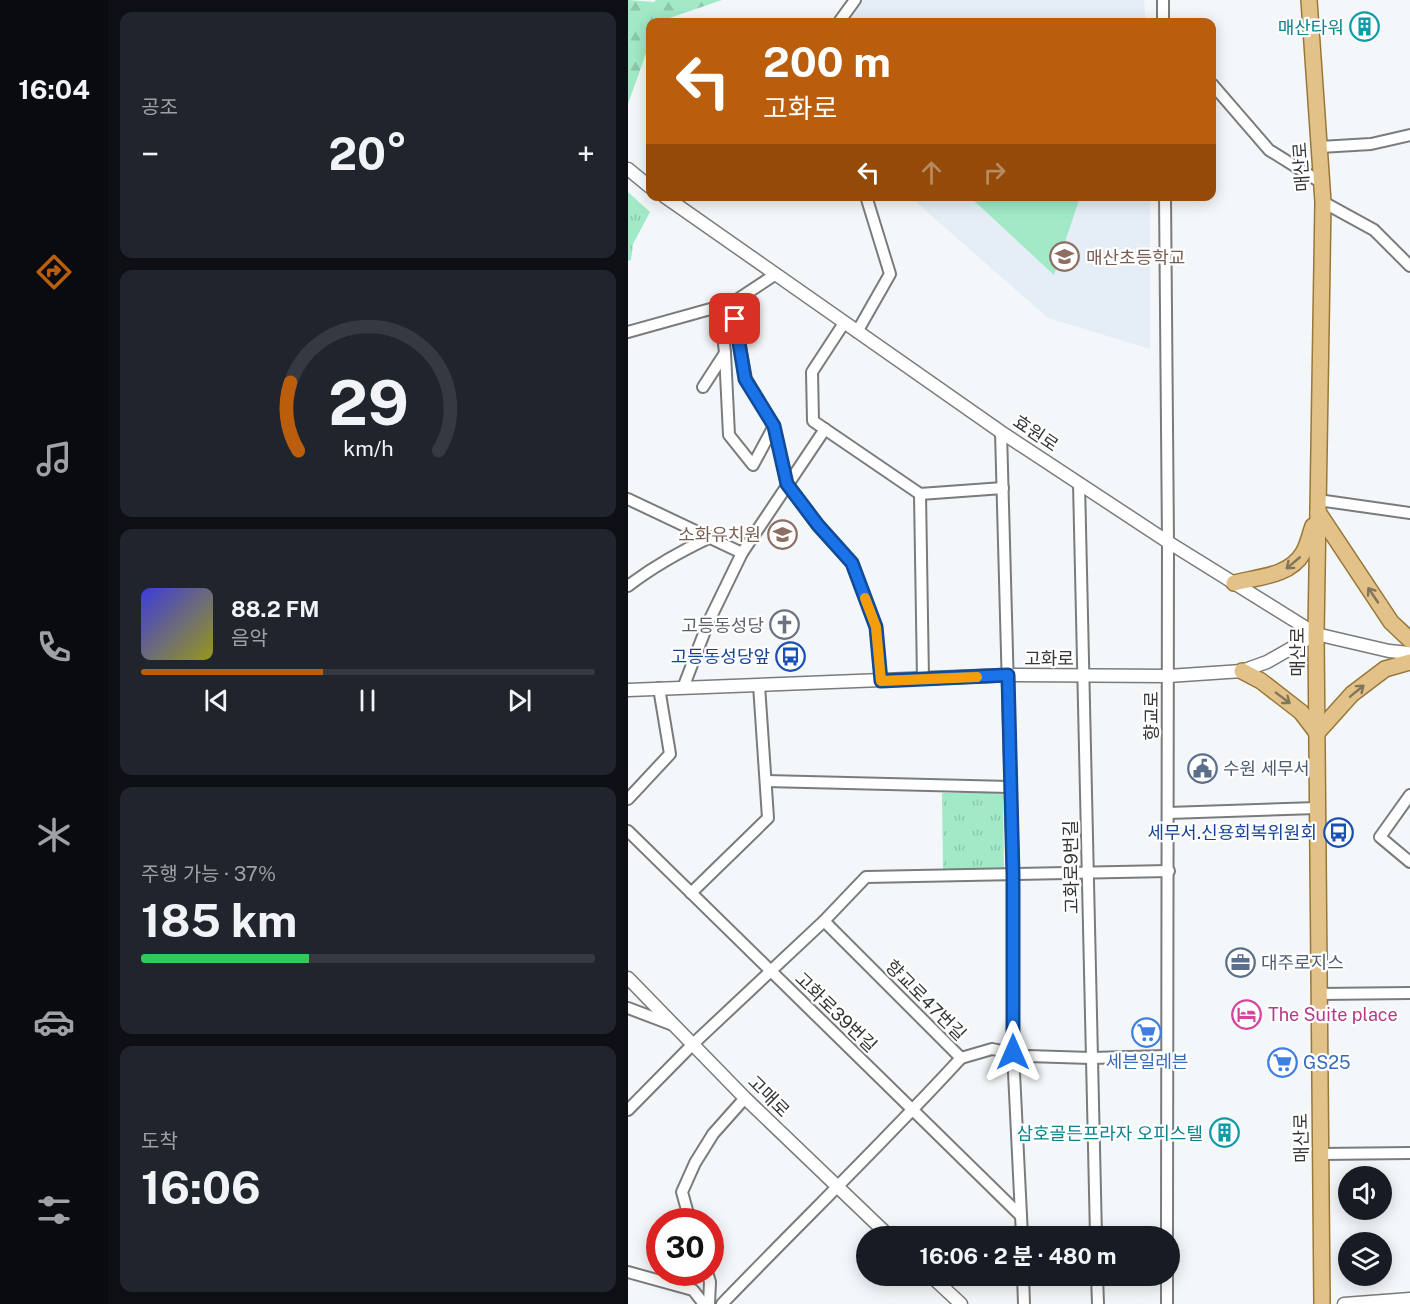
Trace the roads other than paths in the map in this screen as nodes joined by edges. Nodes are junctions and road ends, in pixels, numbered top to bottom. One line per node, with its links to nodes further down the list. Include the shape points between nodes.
1 (855, 0): 4 (street)
2 (1163, 0): 5 (street)
3 (1309, 0): 8 (main road, 매산로)
4 (842, 18)
5 (1163, 18)
6 (1216, 89): 10 (street, via 1269,150)
7 (1410, 135): 8 (street, via 1371,144)
8 (1320, 147): 10 (main road, 매산로)
9 (628, 169): 11 (street)
10 (1322, 183): 15 (main road, 매산로)
11 (646, 184)
12 (671, 201): 17 (street, 효원로)
13 (868, 201): 22 (street, via 890,274)
14 (1165, 201): 36 (street, 향교로)
15 (1323, 201): 16 (street, via 1374,230); 33 (main road, 매산로)
16 (1410, 266)
17 (776, 274): 18 (street); 20 (street, 효원로)
18 (732, 303): 19 (street); 25 (street, via 745,379)
19 (720, 306): 21 (street); 23 (street)
20 (844, 323): 22 (street, 효원로); 26 (street, via 812,372 813,421)
21 (628, 332)
22 (857, 332): 27 (street, 효원로)
23 (725, 353): 24 (street); 25 (street, via 729,435 753,465)
24 (703, 387)
25 (774, 426): 29 (street)
26 (825, 429): 29 (street); 31 (street)
27 (1001, 432): 28 (street, 효원로); 30 (street)
28 (1079, 483): 36 (street, 효원로); 46 (street, 고화로9번길)
29 (787, 484): 37 (street); 49 (street, via 852,563 876,627)
30 (1003, 488): 31 (street); 45 (street)
31 (920, 494): 48 (street)
32 (628, 500): 35 (street)
33 (1318, 506): 34 (street); 38 (main road, one-way to 38, via 1304,553 1294,565); 40 (main road, 매산로); 41 (main road, one-way to 33, via 1391,622)
34 (1410, 513)
35 (711, 537): 37 (street); 39 (street, via 670,557)
36 (1168, 542): 38 (street, 효원로); 47 (street, 향교로)
37 (742, 553): 52 (street, via 708,623)
38 (1234, 583): 40 (street, 효원로)
39 (628, 586)
40 (1316, 634): 42 (street, 효원로); 44 (street, 고화로, via 1267,663); 54 (main road, 매산로)
41 (1410, 640)
42 (1410, 653)
43 (1410, 662): 54 (main road, one-way to 43, via 1352,694 1385,669)
44 (1242, 671): 47 (street, 고화로); 54 (main road, one-way to 54, via 1301,712)
45 (1008, 675): 46 (street, 고화로); 48 (street, 고화로); 56 (street)
46 (1084, 676): 47 (street, 고화로); 64 (street, 고화로9번길)
47 (1168, 676): 60 (street, 향교로)
48 (923, 679): 49 (street, 고화로)
49 (881, 681): 50 (street, 고화로)
50 (759, 685): 52 (street, 고화로); 55 (street)
51 (659, 688): 52 (street, 고화로); 53 (street, 고화로); 58 (street, via 670,753)
52 (684, 688)
53 (628, 690)
54 (1317, 733): 59 (main road, 매산로)
55 (766, 781): 56 (street); 66 (street, via 768,818)
56 (1010, 787): 65 (street)
57 (1410, 795): 62 (street, via 1380,837)
58 (628, 799)
59 (1317, 808): 60 (street); 71 (main road, 매산로)
60 (1168, 813): 63 (street, 향교로)
61 (628, 831): 66 (street, 고화로39번길)
62 (1410, 862)
63 (1169, 871): 64 (street); 76 (street, 향교로)
64 (1088, 873): 65 (street); 78 (street, 고화로9번길)
65 (1013, 874): 67 (street, via 865,877); 75 (street)
66 (691, 893): 68 (street, 고화로39번길)
67 (824, 921): 68 (street); 77 (street, 향교로47번길)
68 (770, 970): 74 (street); 81 (street, 고화로39번길)
69 (628, 978): 73 (street, 고매로)
70 (1410, 993): 71 (street)
71 (1319, 994): 83 (main road, 매산로)
72 (628, 1008): 73 (street)
73 (675, 1025): 74 (street, 고매로)
74 (693, 1044): 79 (street, 고매로); 80 (street)
75 (1013, 1052): 77 (street, 향교로47번길, via 992,1049); 78 (street, 향교로47번길); 86 (street)
76 (1166, 1056): 78 (street, 향교로47번길); 90 (street, 향교로)
77 (961, 1058): 81 (street)
78 (1092, 1058): 89 (street, 고화로9번길)
79 (745, 1098): 84 (street, 고매로); 85 (street, via 695,1163 682,1192)
80 (628, 1110)
81 (913, 1110): 84 (street); 86 (street, 고화로39번길)
82 (1410, 1153): 83 (street)
83 (1321, 1154): 105 (main road, 매산로)
84 (836, 1186): 87 (street, 고매로); 100 (street)
85 (686, 1208)
86 (1021, 1216): 88 (street)
87 (878, 1226)
88 (1022, 1226)
89 (1096, 1226)
90 (1167, 1226)
91 (628, 1272): 98 (street, via 693,1290)
92 (710, 1286): 99 (street)
93 (942, 1286): 101 (street)
94 (1023, 1286): 102 (street)
95 (1097, 1286): 103 (street)
96 (1167, 1286): 104 (street)
97 (1410, 1299): 106 (street)
98 (704, 1304)
99 (709, 1304)
100 (722, 1304)
101 (961, 1304)
102 (1024, 1304)
103 (1098, 1304)
104 (1167, 1304)
105 (1322, 1304)
106 (1344, 1304)

